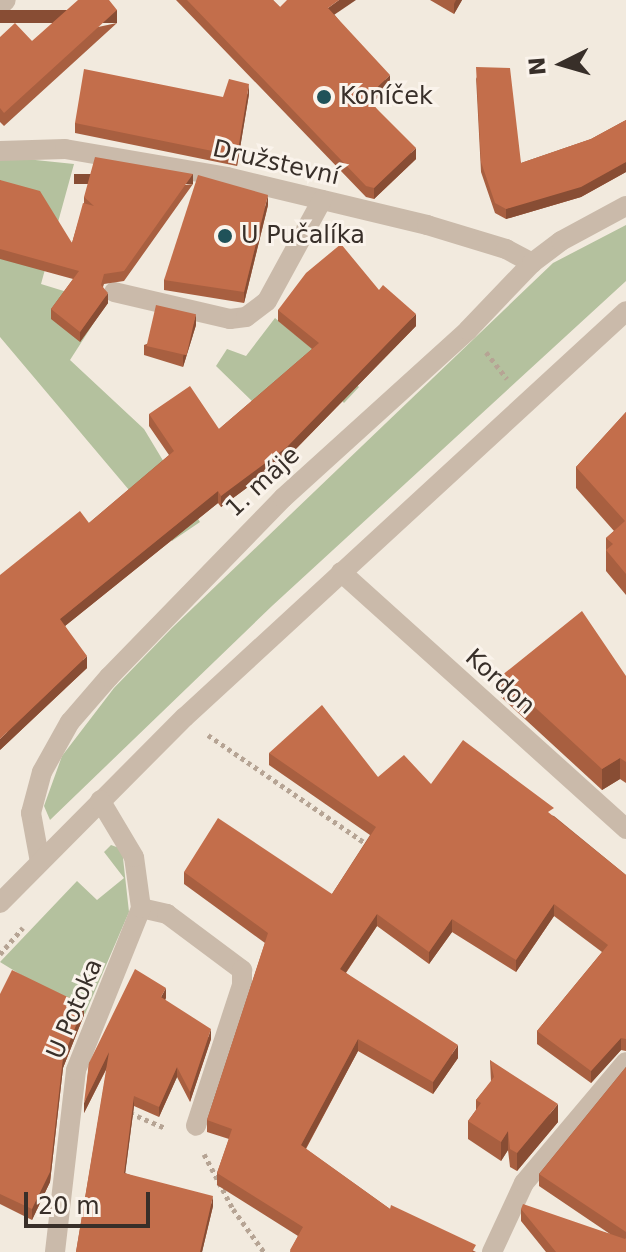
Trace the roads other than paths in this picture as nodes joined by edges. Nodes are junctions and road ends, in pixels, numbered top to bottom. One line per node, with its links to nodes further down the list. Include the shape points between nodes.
1 (6, 0): 2 (street)
2 (0, 6)
3 (0, 151): 4 (street, Družstevní, via 65,149 227,177)
4 (322, 200): 6 (street, Družstevní, via 427,225 506,249); 7 (street, via 267,301 246,317 230,319)
5 (626, 206): 6 (street, 1. máje)
6 (532, 263): 12 (street, 1. máje, via 468,330 203,577 70,722 42,772 31,813)
7 (114, 292)
8 (626, 311): 9 (street)
9 (341, 572): 10 (street); 11 (street, Kordon)
10 (100, 800): 12 (street); 14 (street, U Potoka, via 134,857)
11 (626, 829)
12 (40, 862): 13 (street)
13 (0, 903)
14 (141, 908): 16 (street, via 167,914 242,970 242,985); 17 (street, U Potoka, via 71,1093)
15 (626, 1062): 18 (street, via 533,1171)
16 (196, 1126)
17 (55, 1252)
18 (492, 1252)

